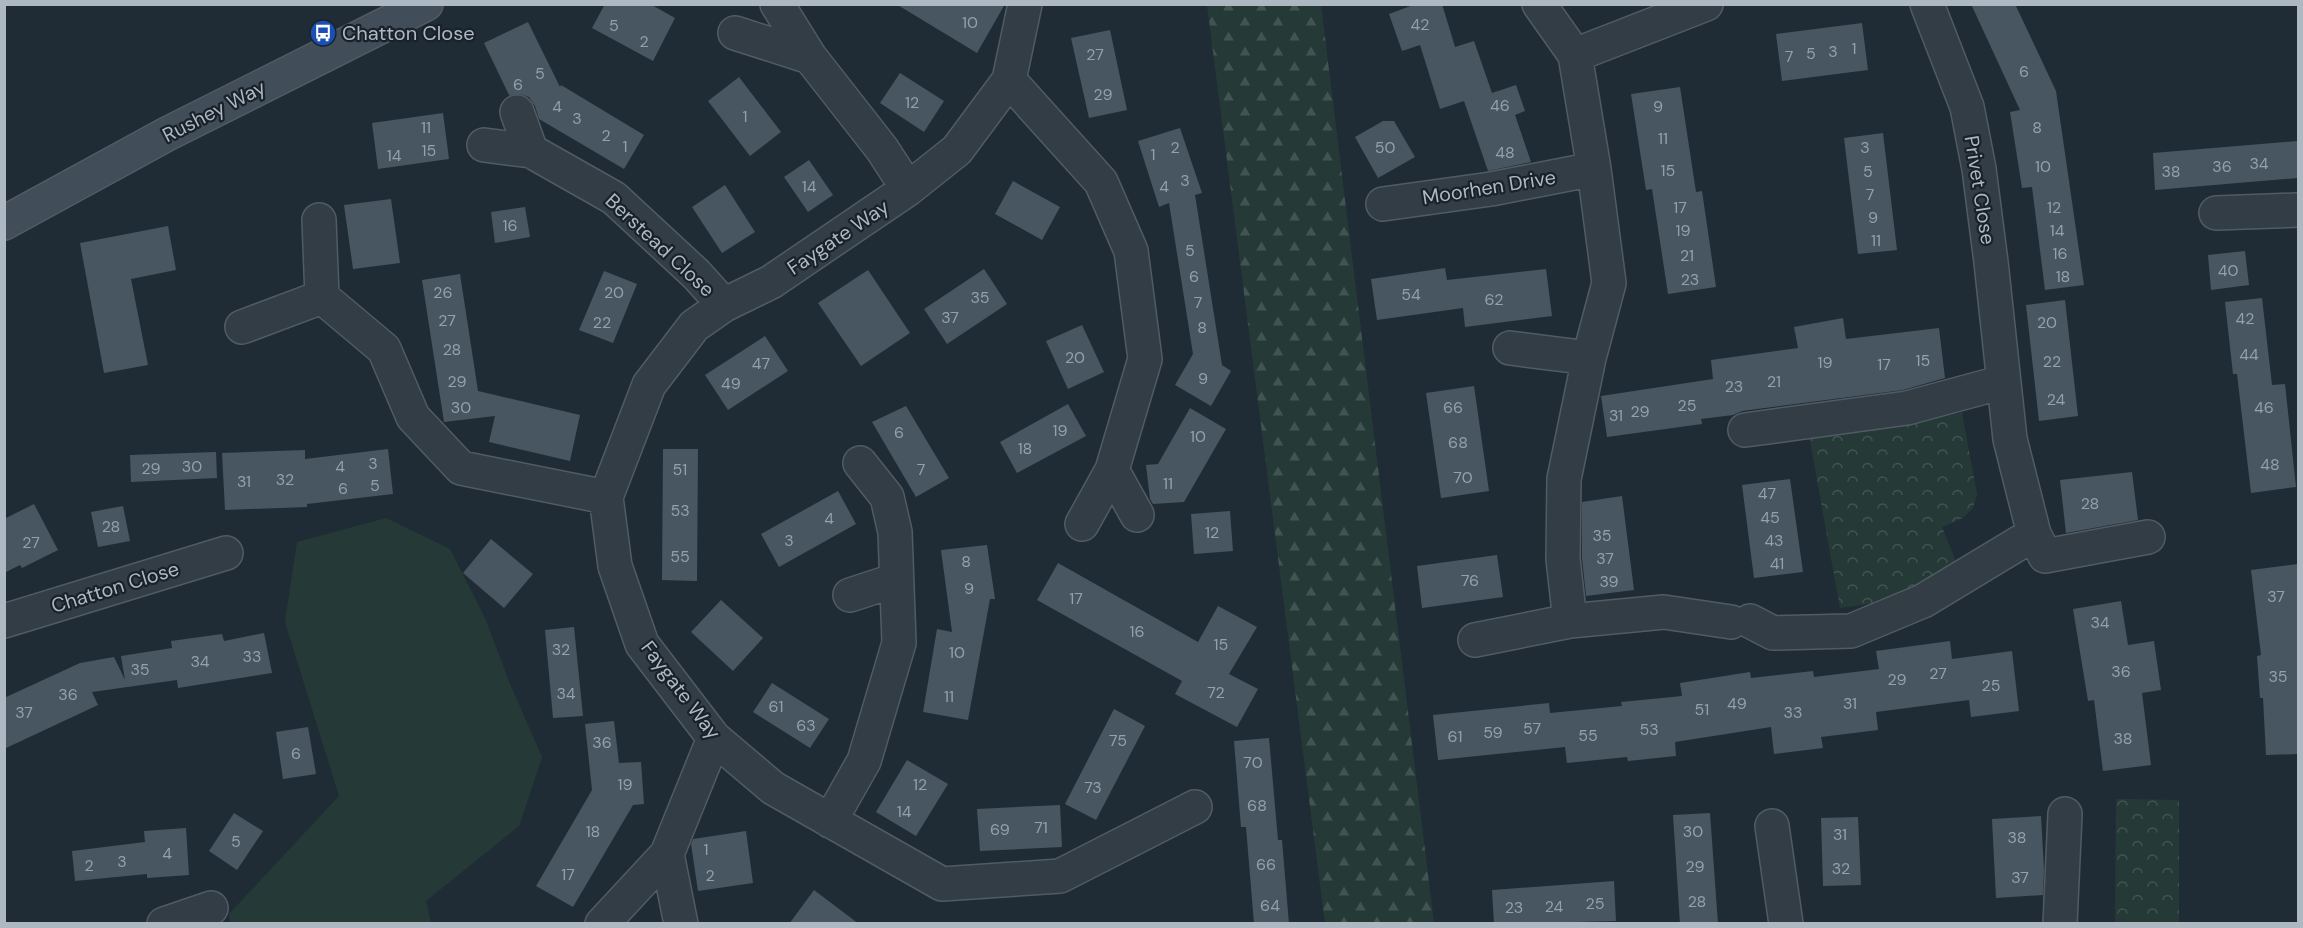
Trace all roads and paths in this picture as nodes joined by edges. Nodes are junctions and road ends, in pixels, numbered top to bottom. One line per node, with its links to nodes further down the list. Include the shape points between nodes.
1 (426, 4): 20 (street, Rushey Way, via 167,134)
2 (777, 4): 9 (street)
3 (1025, 4): 10 (street, Faygate Way)
4 (1539, 4): 8 (street)
5 (1706, 4): 8 (street)
6 (1927, 4): 26 (street, Privet Close, via 1967,107 1991,262)
7 (735, 33): 9 (street)
8 (1575, 54): 14 (street)
9 (810, 57): 15 (street)
10 (1009, 80): 15 (street, Faygate Way, via 957,150); 29 (street, via 1101,182 1131,251 1145,359)
11 (517, 112): 13 (street)
12 (484, 145): 13 (street, Berstead Close)
13 (531, 152): 22 (street, Berstead Close, via 614,198)
14 (1594, 169): 16 (street, Moorhen Drive); 25 (street, via 1609,283)
15 (908, 189): 22 (street, Faygate Way, via 771,282)
16 (1383, 204)
17 (2298, 210): 18 (street)
18 (2216, 213)
19 (319, 220): 21 (street)
20 (4, 223)
21 (322, 297): 23 (street); 30 (street, via 384,349 413,417 461,468)
22 (724, 305): 30 (street, Faygate Way, via 694,326 649,385)
23 (242, 327)
24 (1510, 348): 25 (street)
25 (1589, 358): 39 (street, via 1564,479 1563,559)
26 (2003, 382): 27 (street, via 1907,408); 33 (street, Privet Close, via 2010,439)
27 (1745, 430)
28 (860, 463): 36 (street, via 887,497 895,532)
29 (1112, 470): 31 (street); 32 (street)
30 (606, 496): 41 (street, Faygate Way, via 615,566 642,644)
31 (1137, 515)
32 (1082, 524)
33 (2034, 534): 34 (street, Privet Close, via 2045,556); 39 (street, via 1923,601 1851,631 1773,633 1740,622 1664,612)
34 (2148, 537)
35 (226, 553): 38 (street, Chatton Close)
36 (896, 580): 37 (street); 44 (street, via 899,643 864,761)
37 (850, 595)
38 (4, 621)
39 (1570, 621): 40 (street)
40 (1475, 640)
41 (714, 738): 44 (street, Faygate Way, via 773,788); 46 (street)
42 (1195, 807): 44 (street, Faygate Way, via 1060,876 942,884)
43 (2065, 814): 52 (street)
44 (830, 821)
45 (1772, 826): 51 (street)
46 (667, 854): 49 (street); 50 (street)
47 (212, 908): 48 (street)
48 (164, 924)
49 (602, 924)
50 (681, 924)
51 (1786, 924)
52 (2060, 924)

